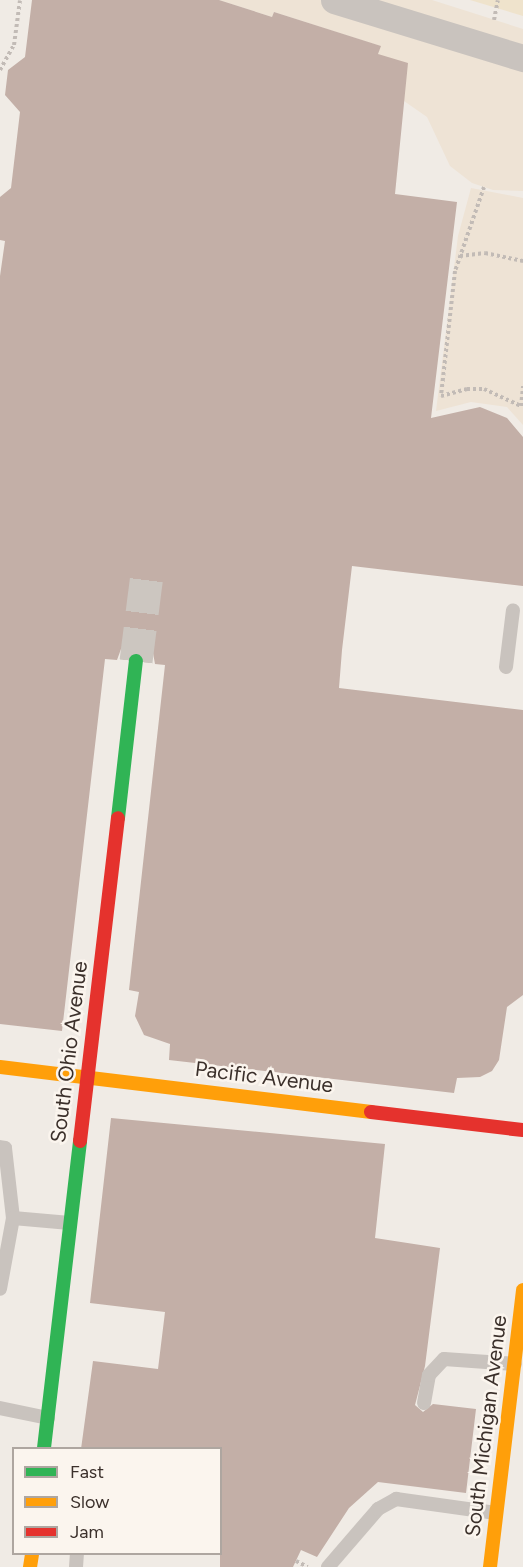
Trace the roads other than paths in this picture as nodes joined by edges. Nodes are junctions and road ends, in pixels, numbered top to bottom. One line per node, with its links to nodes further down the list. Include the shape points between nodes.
1 (334, 0): 2 (street)
2 (523, 58)
3 (513, 610): 5 (lane)
4 (136, 661): 7 (street, South Ohio Avenue)
5 (506, 667)
6 (0, 1067): 7 (street, Pacific Avenue)
7 (88, 1076): 8 (street, Pacific Avenue); 11 (street, South Ohio Avenue)
8 (523, 1130)
9 (0, 1147): 10 (lane, via 5,1148)
10 (13, 1218): 11 (lane); 12 (lane)
11 (70, 1223): 17 (street, South Ohio Avenue)
12 (0, 1289)
13 (523, 1290): 14 (street, South Michigan Avenue)
14 (515, 1364): 15 (lane, via 444,1359 429,1375); 19 (street, South Michigan Avenue)
15 (424, 1403)
16 (1, 1410): 17 (lane)
17 (48, 1418): 18 (street, South Ohio Avenue)
18 (44, 1447)
19 (496, 1513): 20 (lane, via 409,1492 378,1509); 21 (street, South Michigan Avenue)
20 (328, 1567)
21 (490, 1567)

